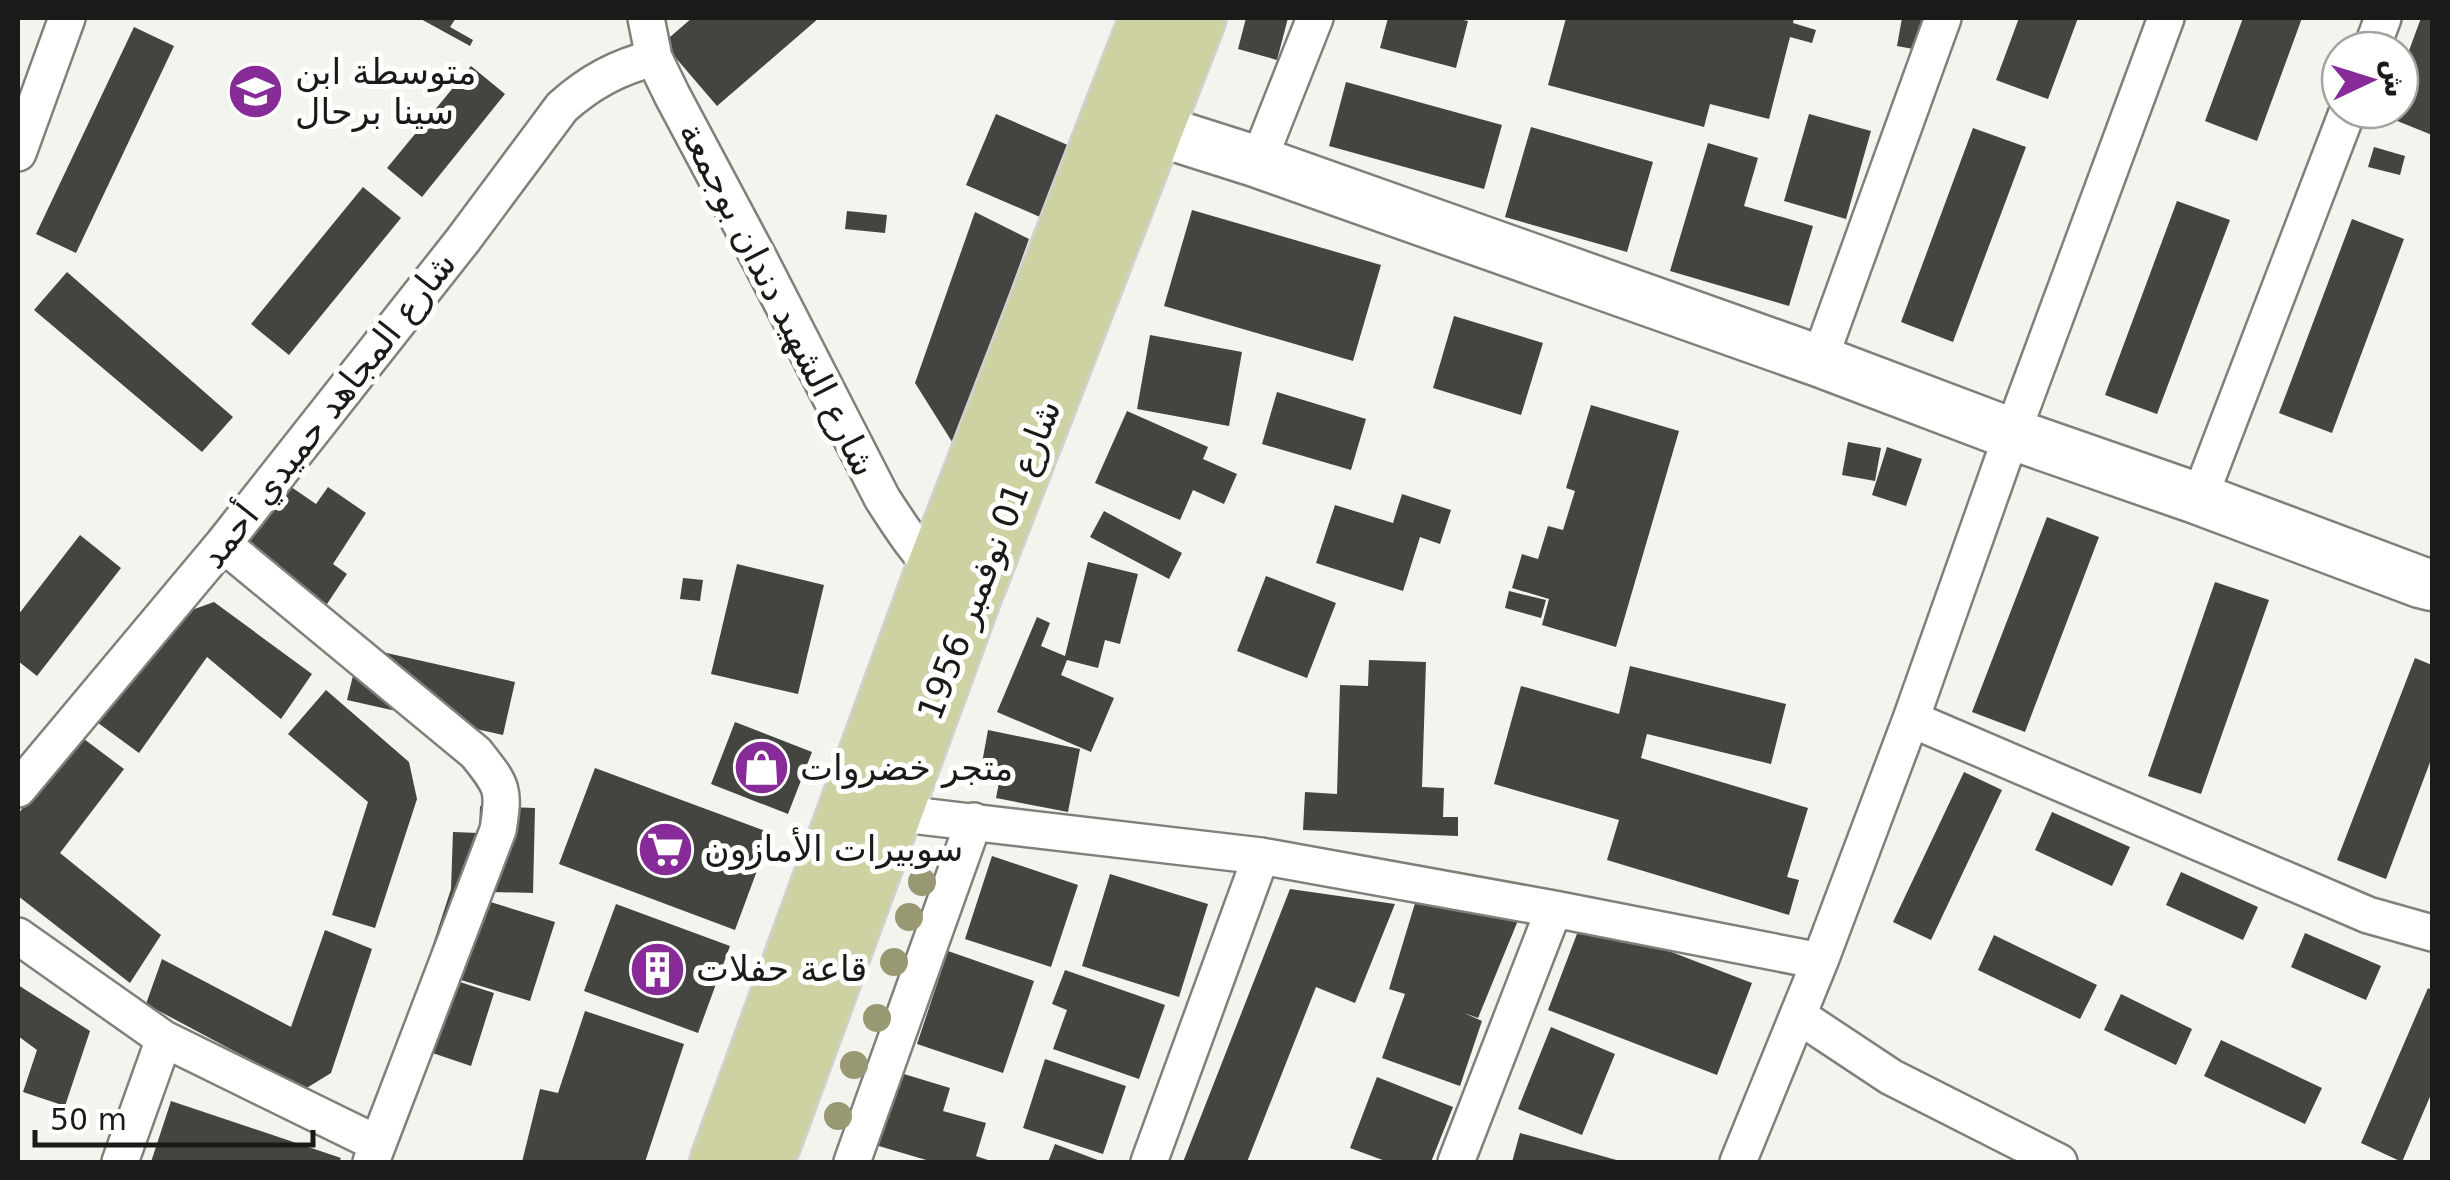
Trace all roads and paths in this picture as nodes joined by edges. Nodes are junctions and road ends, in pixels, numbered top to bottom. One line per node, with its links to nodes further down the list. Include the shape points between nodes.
1 (66, 18): 11 (street)
2 (646, 18): 8 (street, شارع الشهيد دندان بوجمعة)
3 (1148, 18): 9 (main road, شارع 01 نوفمبر 1956)
4 (1198, 18): 9 (main road, شارع 01 نوفمبر 1956)
5 (1315, 18): 12 (street)
6 (1943, 18): 13 (street)
7 (2166, 18): 14 (street)
8 (654, 58): 16 (street, شارع المجاهد حميدي أحمد, via 604,75 562,107); 18 (street, شارع الشهيد دندان بوجمعة, via 882,498)
9 (1133, 123): 12 (main road); 18 (main road, شارع 01 نوفمبر 1956)
10 (2340, 130): 15 (street)
11 (19, 144)
12 (1258, 162): 13 (main road)
13 (1819, 361): 14 (main road)
14 (2012, 434): 15 (main road); 19 (street)
15 (2199, 499): 17 (main road)
16 (223, 544): 20 (street, شارع المجاهد حميدي أحمد); 30 (street, via 476,753 503,798 498,830)
17 (2428, 578)
18 (952, 586): 21 (main road, شارع 01 نوفمبر 1956); 32 (main road, شارع 01 نوفمبر 1956)
19 (1911, 719): 25 (street, via 2368,915); 27 (street)
20 (18, 789)
21 (894, 813): 22 (street); 33 (main road, شارع 01 نوفمبر 1956)
22 (974, 820): 23 (street); 34 (street)
23 (1261, 856): 24 (street); 35 (street)
24 (1554, 909): 27 (street); 36 (street)
25 (2432, 933)
26 (18, 936): 29 (street)
27 (1820, 961): 28 (street)
28 (1799, 1016): 37 (street); 38 (street, via 1891,1077)
29 (164, 1039): 30 (street); 31 (street)
30 (375, 1153)
31 (120, 1162)
32 (718, 1162)
33 (766, 1162)
34 (852, 1162)
35 (1148, 1162)
36 (1456, 1162)
37 (1738, 1162)
38 (2059, 1162)

